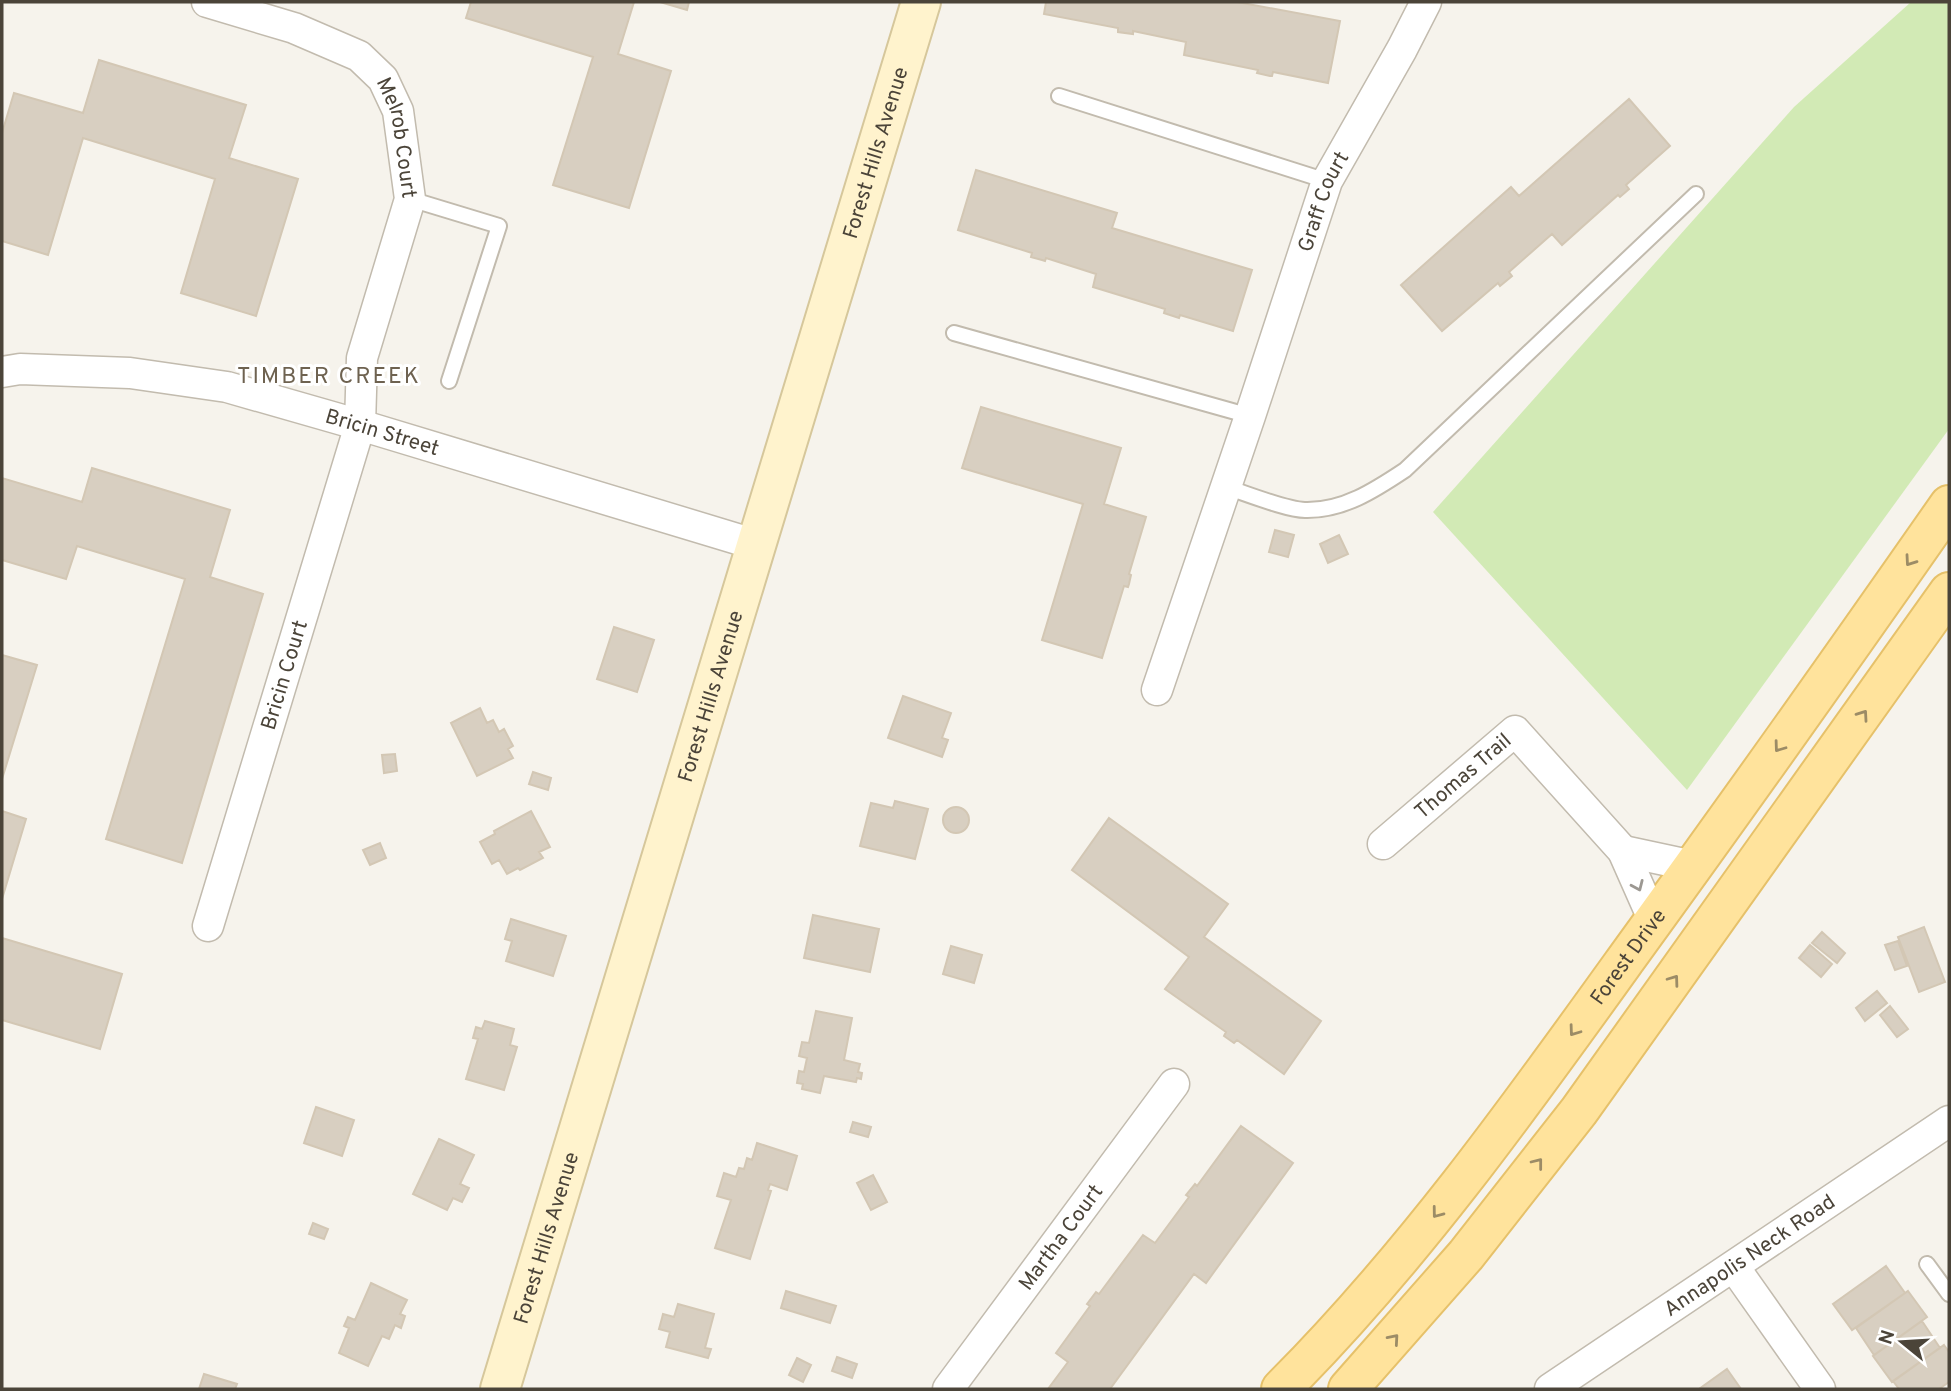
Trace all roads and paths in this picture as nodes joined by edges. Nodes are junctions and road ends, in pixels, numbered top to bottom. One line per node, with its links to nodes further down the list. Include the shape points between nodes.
1 (207, 2): 7 (street, Melrob Court, via 295,28 346,50 383,79 398,111)
2 (921, 2): 15 (street, Forest Hills Avenue)
3 (1426, 2): 5 (street, Graff Court)
4 (1059, 96): 5 (lane)
5 (1327, 181): 11 (street, Graff Court)
6 (1696, 194): 13 (lane, via 1405,470 1376,489 1333,508 1303,511)
7 (410, 199): 10 (lane, via 499,226); 12 (street, Melrob Court, via 362,358)
8 (954, 332): 11 (lane)
9 (2, 373): 12 (street, Bricin Street, via 20,369 117,372 172,379 227,387)
10 (449, 381)
11 (1250, 416): 13 (street, Graff Court)
12 (360, 425): 15 (street, Bricin Street); 22 (street, Bricin Court)
13 (1226, 488): 17 (street, Graff Court)
14 (1949, 505): 20 (main road, Forest Drive, one-way to 20)
15 (757, 545): 28 (street, Forest Hills Avenue)
16 (1949, 592): 31 (main road, one-way to 16, via 1466,1255 1579,1111)
17 (1157, 690)
18 (1383, 844): 19 (street, Thomas Trail, via 1515,731)
19 (1623, 851): 20 (street); 21 (street, Thomas Trail, one-way to 21)
20 (1693, 866): 21 (main road, Forest Drive)
21 (1654, 921): 30 (main road, Forest Drive, one-way to 30, via 1423,1231 1322,1349)
22 (208, 926)
23 (1174, 1084): 29 (street, Martha Court)
24 (1949, 1121): 26 (street, Annapolis Neck Road)
25 (1927, 1264): 27 (lane)
26 (1734, 1267): 32 (street, Annapolis Neck Road); 33 (street)
27 (1949, 1293)
28 (500, 1389)
29 (948, 1389)
30 (1281, 1389)
31 (1348, 1389)
32 (1550, 1389)
33 (1821, 1389)

